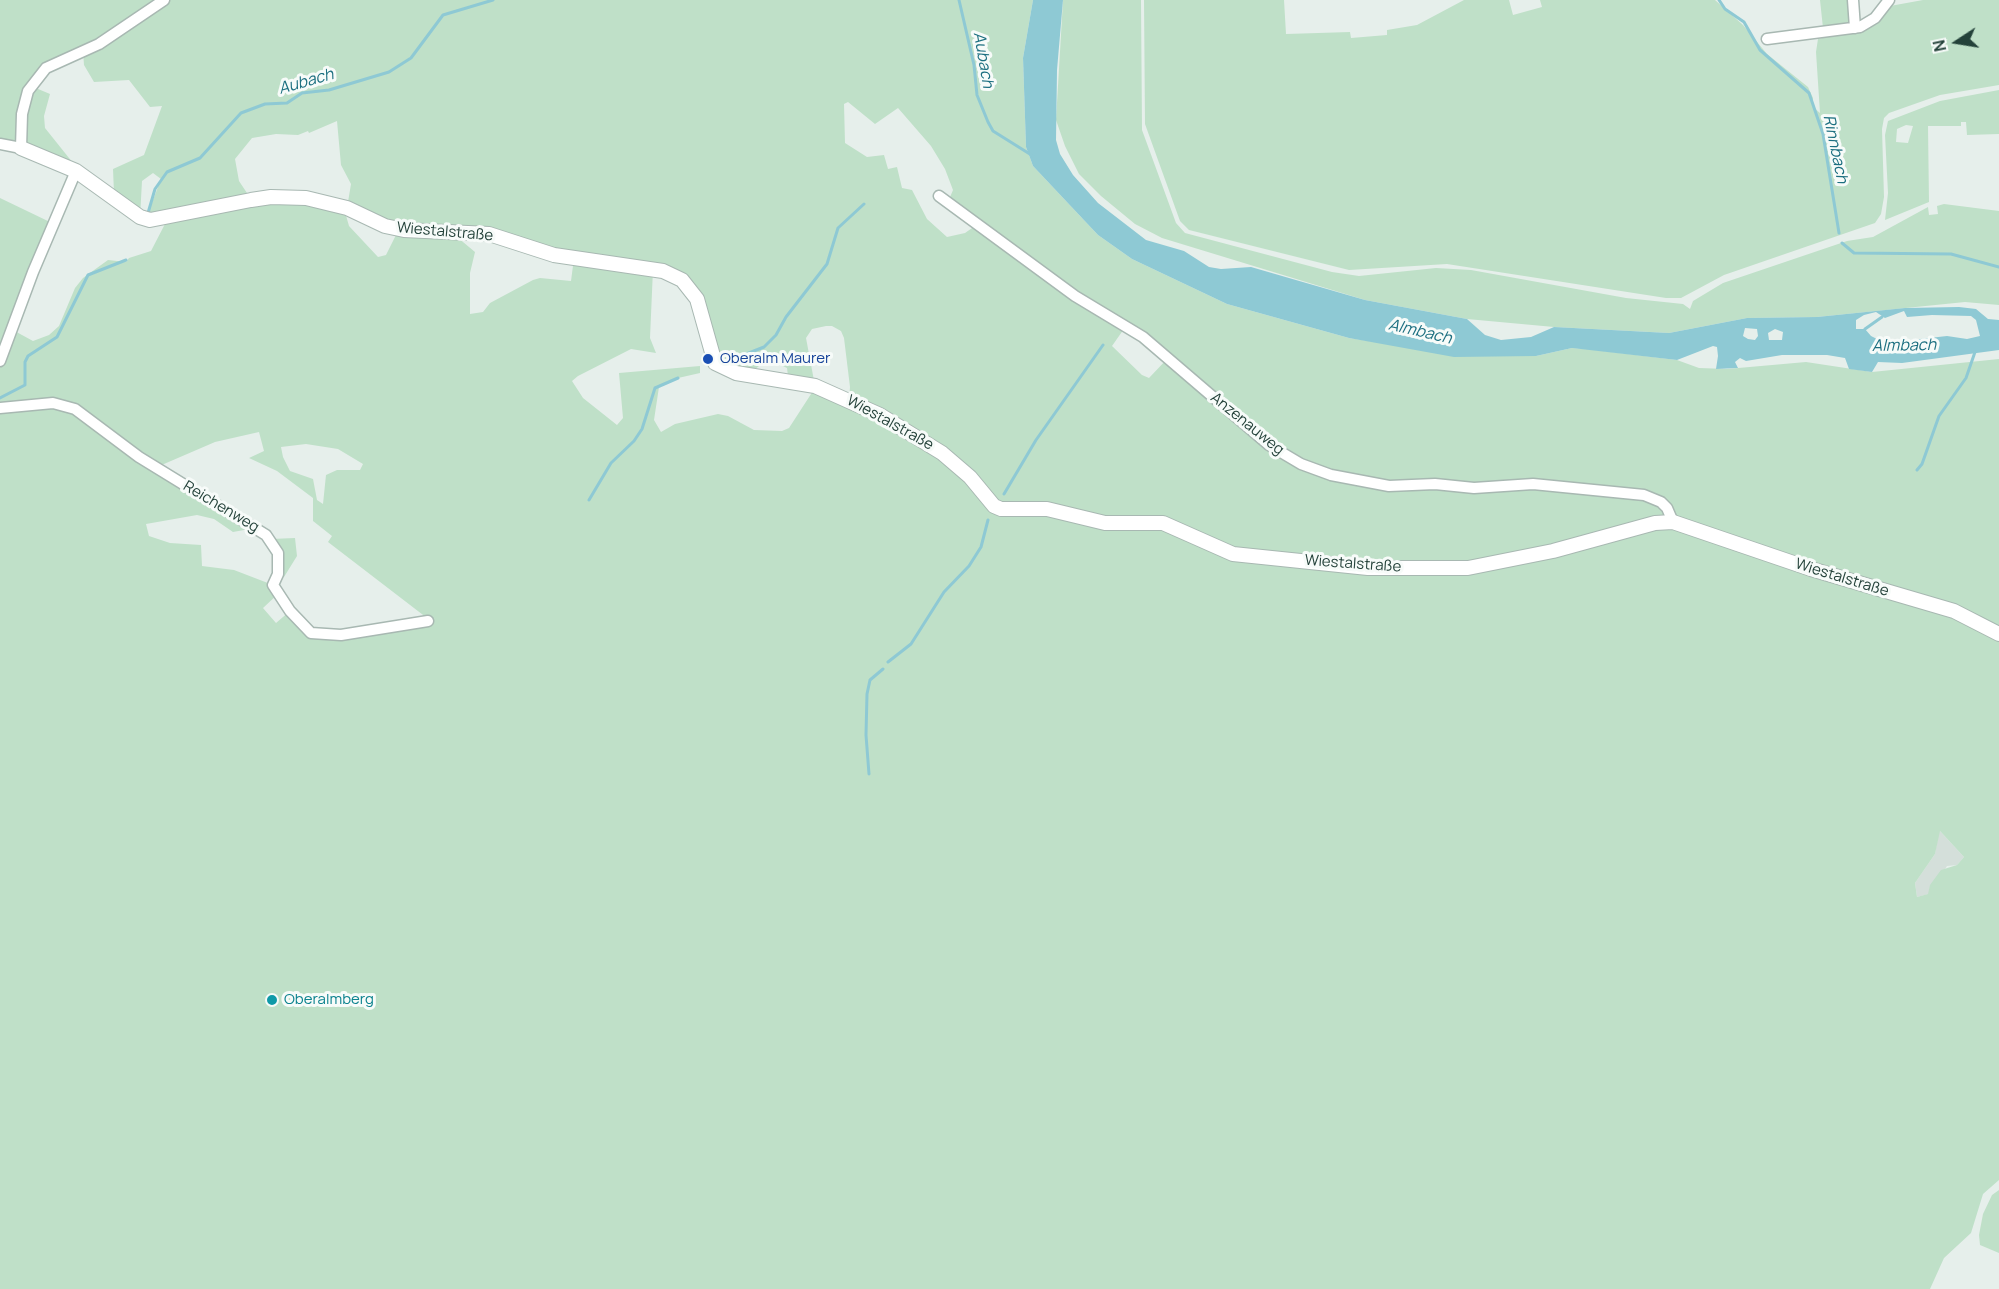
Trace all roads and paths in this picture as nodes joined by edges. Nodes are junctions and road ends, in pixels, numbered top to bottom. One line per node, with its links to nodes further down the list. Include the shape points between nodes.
1 (164, 0): 7 (street, via 99,45 46,68 28,91 22,114)
2 (1854, 0): 4 (street)
3 (1889, 0): 4 (street, via 1871,22)
4 (1855, 28): 5 (street)
5 (1767, 39)
6 (0, 144): 7 (street, Wiestalstraße)
7 (21, 148): 8 (street, Wiestalstraße)
8 (76, 171): 10 (street); 12 (street, Wiestalstraße, via 140,217 150,220 255,199 306,198 347,208 404,230 489,234 554,255 663,271 682,280 697,299 715,363 736,373 815,387 870,410 942,453 1001,509 1047,509 1105,523 1163,523 1233,554 1368,567 1468,568)
9 (939, 196): 12 (street, Anzenauweg, via 1075,296 1143,337 1269,445 1308,467 1389,486 1435,484 1474,488 1533,484 1644,495 1661,502)
10 (0, 361)
11 (0, 408): 13 (street, Reichenweg, via 53,403 75,409 140,457 266,535 278,553 278,574 273,585 311,633 341,635)
12 (1673, 522): 14 (street, Wiestalstraße, via 1811,569 1954,611)
13 (428, 621)
14 (1999, 634)

